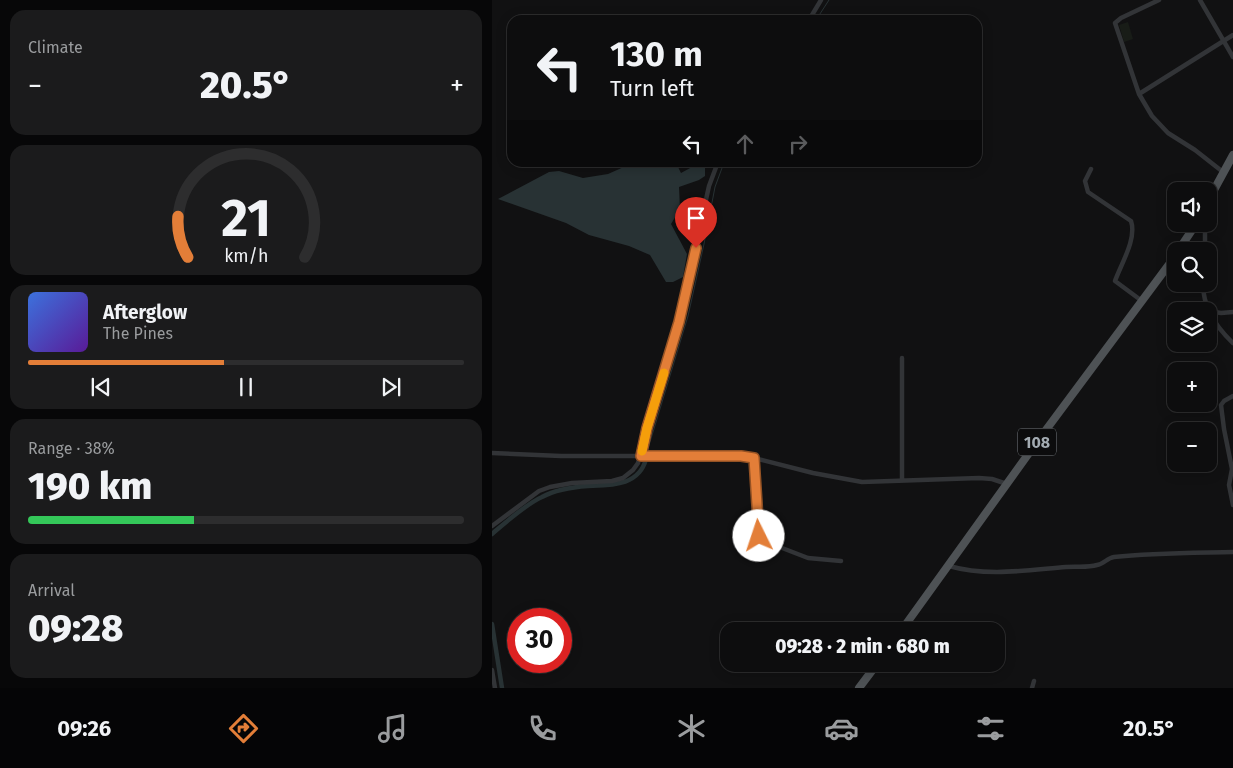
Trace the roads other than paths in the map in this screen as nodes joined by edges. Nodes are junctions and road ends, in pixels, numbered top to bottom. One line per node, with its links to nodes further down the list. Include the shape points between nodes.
1 (821, 0): 4 (street)
2 (1159, 0): 8 (street, via 1115,23)
3 (1200, 0): 6 (street)
4 (812, 15)
5 (1232, 35): 6 (street)
6 (1223, 42): 7 (street); 8 (street)
7 (1232, 57)
8 (1139, 94): 12 (street, via 1159,124)
9 (1232, 155): 12 (main road)
10 (716, 167): 23 (street, via 709,186 684,304)
11 (1091, 169): 15 (street, via 1085,182 1088,192 1131,221 1133,228 1128,248 1115,281)
12 (1223, 172): 13 (main road)
13 (1217, 184)
14 (1167, 267): 15 (main road, 108)
15 (1142, 301): 26 (main road, 108)
16 (1217, 312): 17 (street)
17 (1232, 312)
18 (1217, 324): 19 (street)
19 (1232, 342)
20 (902, 358): 25 (street)
21 (1232, 396): 27 (street, via 1221,405 1232,469 1229,485)
22 (492, 453): 23 (street)
23 (641, 456): 24 (street); 28 (street, via 633,470 622,478 572,483 539,491)
24 (754, 458): 25 (street, via 862,482); 30 (street, via 759,537 808,558)
25 (902, 480): 26 (street, via 988,479)
26 (1007, 484): 31 (main road, 108)
27 (1232, 505)
28 (492, 526)
29 (1232, 552): 31 (street, via 1115,557 1096,566 1030,571 972,571)
30 (841, 561)
31 (949, 566): 32 (main road, 108)
32 (908, 622)
33 (492, 670): 36 (street)
34 (871, 672): 37 (main road)
35 (1034, 681): 38 (street)
36 (495, 688)
37 (860, 688)
38 (1032, 688)

